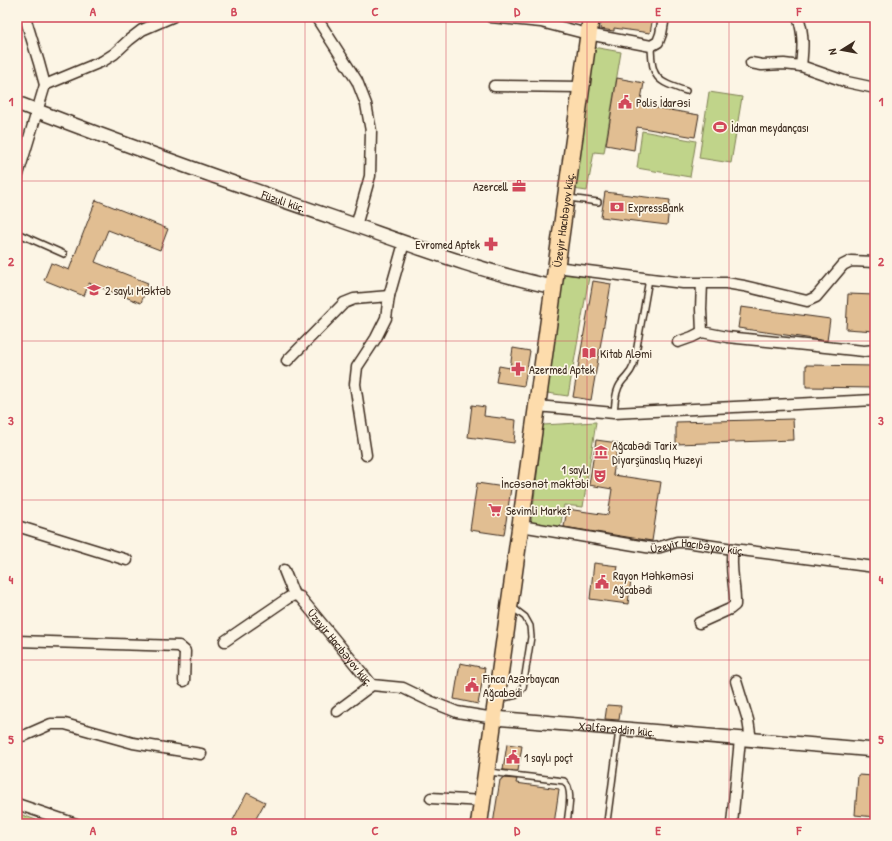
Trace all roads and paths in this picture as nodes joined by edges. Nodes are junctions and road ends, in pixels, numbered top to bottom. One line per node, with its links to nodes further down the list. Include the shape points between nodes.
1 (25, 17): 13 (street)
2 (172, 17): 13 (street, via 142,30 104,61)
3 (316, 17): 23 (street, via 357,82 366,104 372,131 370,176)
4 (491, 17): 8 (street)
5 (591, 17): 9 (main road, Üzeyir Hacıbəyov küç.)
6 (664, 17): 10 (street, via 658,42)
7 (798, 17): 12 (street, via 803,31)
8 (507, 18): 9 (street, via 541,22)
9 (588, 34): 10 (street); 15 (main road, Üzeyir Hacıbəyov küç.)
10 (651, 46): 17 (lane, via 654,73 666,84)
11 (751, 63): 12 (street)
12 (800, 66): 16 (street, via 847,82)
13 (45, 85): 19 (street)
14 (494, 86): 15 (street)
15 (581, 86): 21 (main road, Üzeyir Hacıbəyov küç.)
16 (875, 88)
17 (686, 91)
18 (17, 103): 19 (street, Füzuli küç.)
19 (36, 111): 20 (street); 23 (street, Füzuli küç., via 188,168)
20 (17, 178)
21 (566, 198): 22 (lane); 28 (main road, Üzeyir Hacıbəyov küç.)
22 (598, 202)
23 (356, 226): 25 (street, Füzuli küç.)
24 (17, 233): 26 (lane)
25 (404, 243): 31 (street, Füzuli küç., via 527,281); 32 (street)
26 (64, 254)
27 (875, 262): 30 (street, via 851,261 843,264 816,297 807,301 744,286)
28 (556, 267): 29 (street); 31 (main road, Üzeyir Hacıbəyov küç.)
29 (649, 278): 30 (street); 39 (lane, via 634,364 631,373 620,384)
30 (702, 283): 33 (street)
31 (553, 286): 38 (main road, Üzeyir Hacıbəyov küç.)
32 (389, 296): 36 (street, via 354,299 344,303); 40 (street, via 386,318 357,367 355,384)
33 (702, 332): 34 (street); 35 (street, via 727,337)
34 (678, 342)
35 (875, 350)
36 (287, 361)
37 (875, 400): 39 (street)
38 (537, 406): 39 (street); 42 (main road, Üzeyir Hacıbəyov küç.)
39 (614, 413)
40 (366, 455)
41 (17, 526): 44 (street)
42 (521, 526): 43 (street, Üzeyir Hacıbəyov küç., via 652,548 686,542); 48 (main road, Üzeyir Hacıbəyov küç.)
43 (733, 549): 45 (street, Üzeyir Hacıbəyov küç.); 49 (street, via 731,567 735,605)
44 (127, 560)
45 (875, 567)
46 (284, 570): 47 (street)
47 (294, 595): 51 (street); 54 (street, Üzeyir Hacıbəyov küç., via 300,597)
48 (510, 605): 55 (main road, Üzeyir Hacıbəyov küç.); 55 (lane, via 525,617 530,626 531,637 523,688 517,694)
49 (699, 623)
50 (17, 641): 52 (street, via 179,646 185,651)
51 (226, 641)
52 (184, 681)
53 (736, 681): 60 (street, via 748,720)
54 (372, 685): 56 (street); 57 (street, Üzeyir Hacıbəyov küç., via 403,688 457,712)
55 (496, 700): 57 (main road, Üzeyir Hacıbəyov küç.)
56 (336, 711)
57 (494, 718): 58 (street, Xəlfərəddin küç.); 63 (main road, Üzeyir Hacıbəyov küç.)
58 (619, 729): 60 (street, Xəlfərəddin küç.); 67 (lane)
59 (17, 737): 62 (street, via 51,724 65,724 133,743)
60 (745, 740): 61 (street, Xəlfərəddin küç.); 71 (street)
61 (875, 750)
62 (201, 754)
63 (487, 772): 65 (main road, Üzeyir Hacıbəyov küç.); 70 (lane, via 564,781 570,791)
64 (431, 798): 65 (street)
65 (483, 801): 69 (main road, Üzeyir Hacıbəyov küç.)
66 (17, 804): 68 (street)
67 (607, 822)
68 (76, 824)
69 (479, 824)
70 (567, 824)
71 (732, 824)

